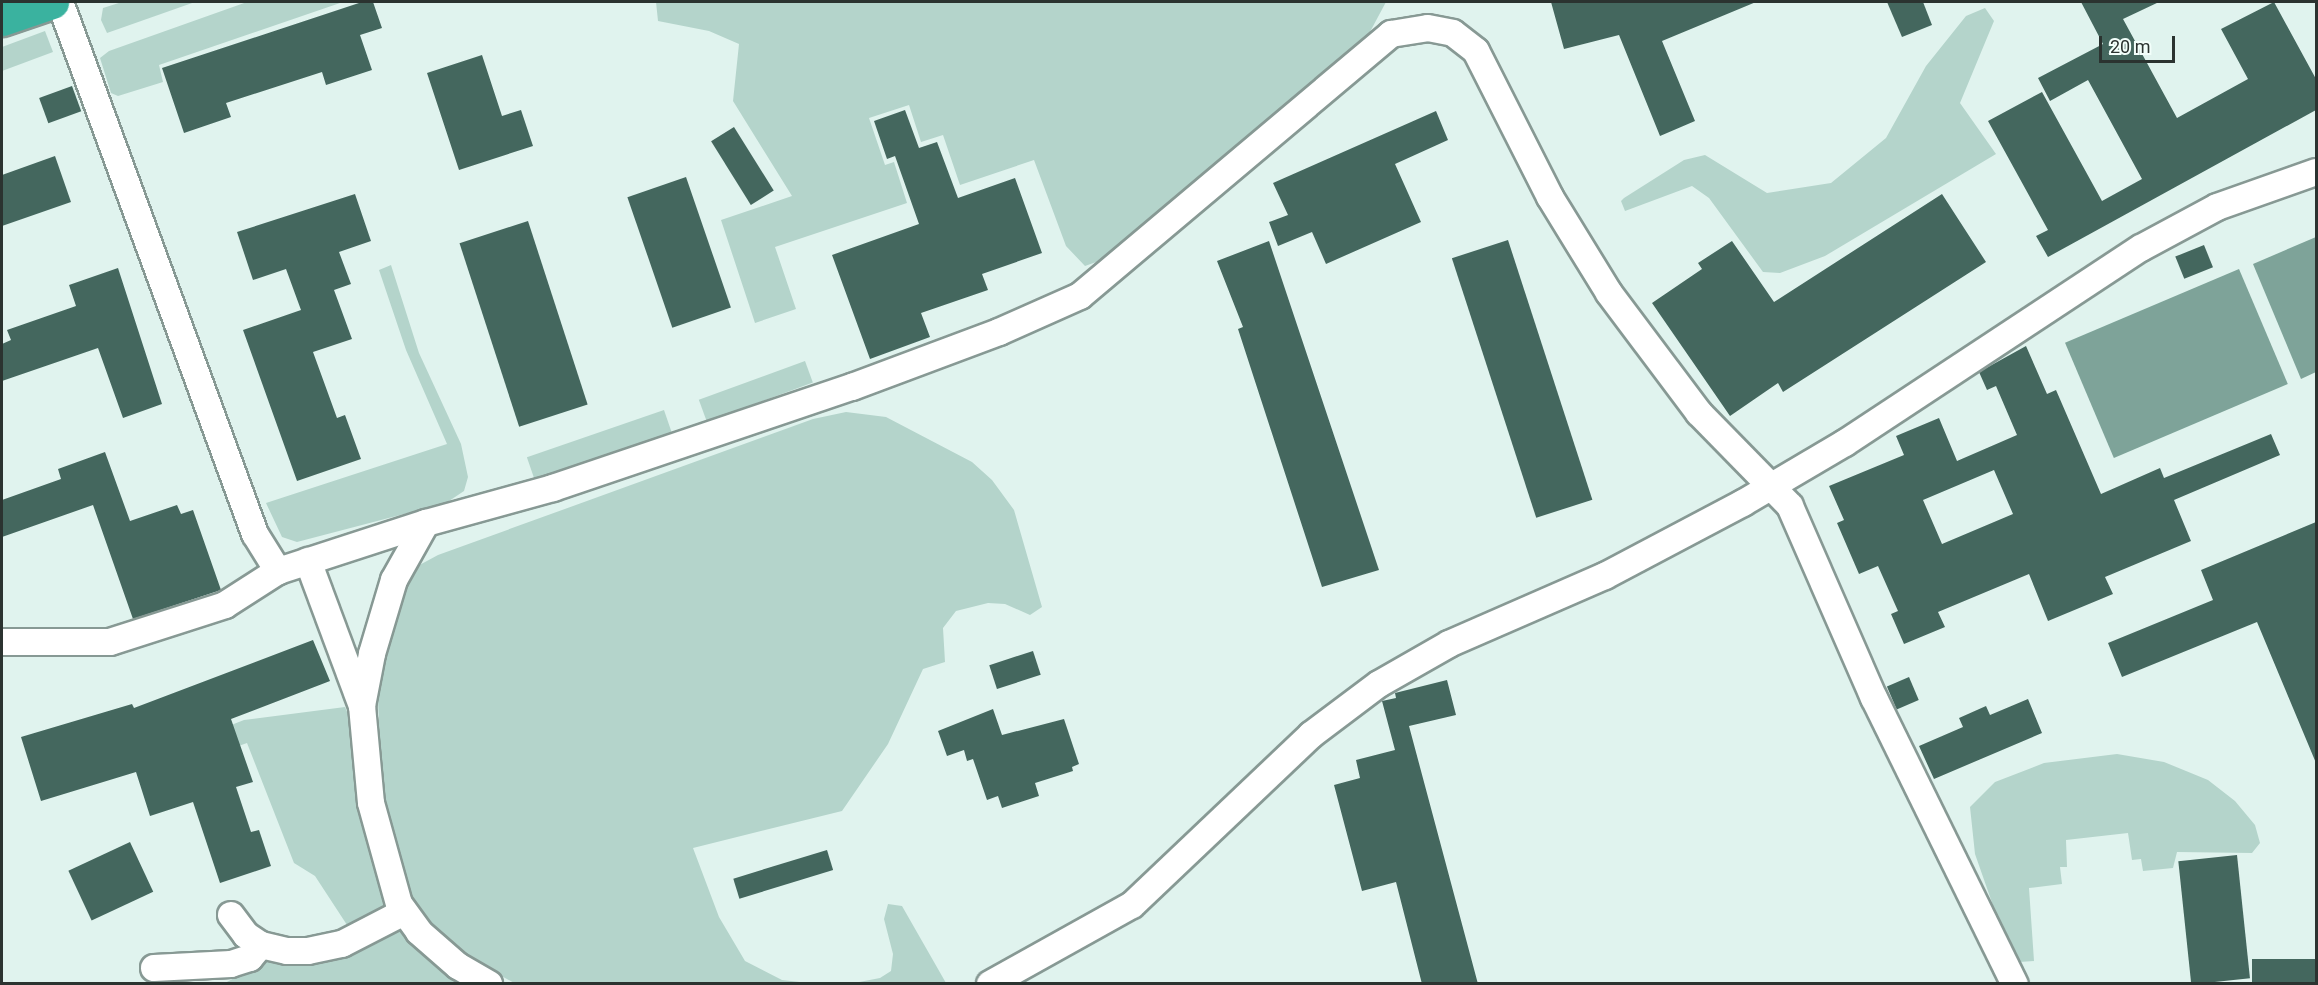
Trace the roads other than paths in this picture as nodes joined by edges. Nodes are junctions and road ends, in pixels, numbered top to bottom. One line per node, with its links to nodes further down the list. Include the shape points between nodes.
1 (52, 2): 3 (highway)
2 (60, 2): 8 (street, via 255,534)
3 (2, 19)
4 (2316, 172): 5 (street, via 2217,207 2141,248 1845,443)
5 (1773, 485): 6 (street, via 1699,413 1609,293 1550,197 1476,51 1453,33 1428,28 1391,34 1080,296 999,332 852,387 553,488); 16 (street, via 1605,576 1449,644 1379,684 1311,735 1132,905); 17 (street, via 1790,506 1874,698)
6 (426, 523): 7 (street); 10 (street, via 394,580)
7 (308, 561): 8 (street); 10 (street)
8 (278, 571): 9 (street, via 225,605 110,642)
9 (2, 642)
10 (362, 706): 11 (street, via 371,803 386,863)
11 (404, 912): 13 (street, via 342,944 308,951); 15 (street, via 419,932 458,966)
12 (231, 915): 13 (street, via 246,935)
13 (261, 945): 14 (street, via 250,958 231,964)
14 (154, 968)
15 (489, 984)
16 (990, 984)
17 (2015, 984)

